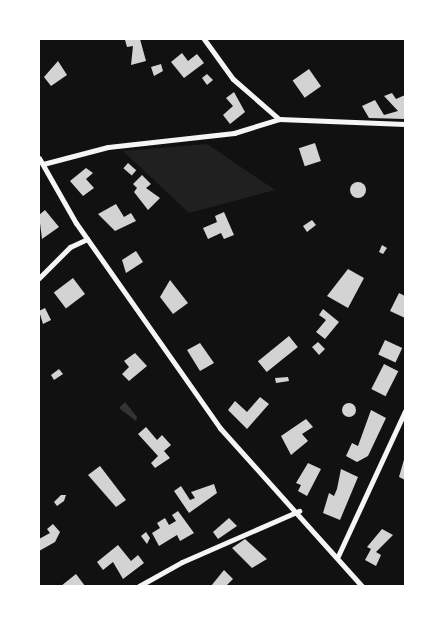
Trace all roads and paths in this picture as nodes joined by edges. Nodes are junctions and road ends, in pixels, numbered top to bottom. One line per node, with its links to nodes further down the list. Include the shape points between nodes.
1 (204, 39): 2 (street, via 233,78)
2 (279, 119): 3 (street); 5 (street, via 234,133 108,147)
3 (405, 124)
4 (39, 158): 5 (street)
5 (43, 164): 6 (street)
6 (87, 239): 7 (street, via 70,248); 9 (street, via 220,428)
7 (39, 278)
8 (405, 411): 10 (street)
9 (299, 511): 10 (street); 11 (street, via 182,562)
10 (338, 556): 12 (street)
11 (139, 586)
12 (362, 586)

